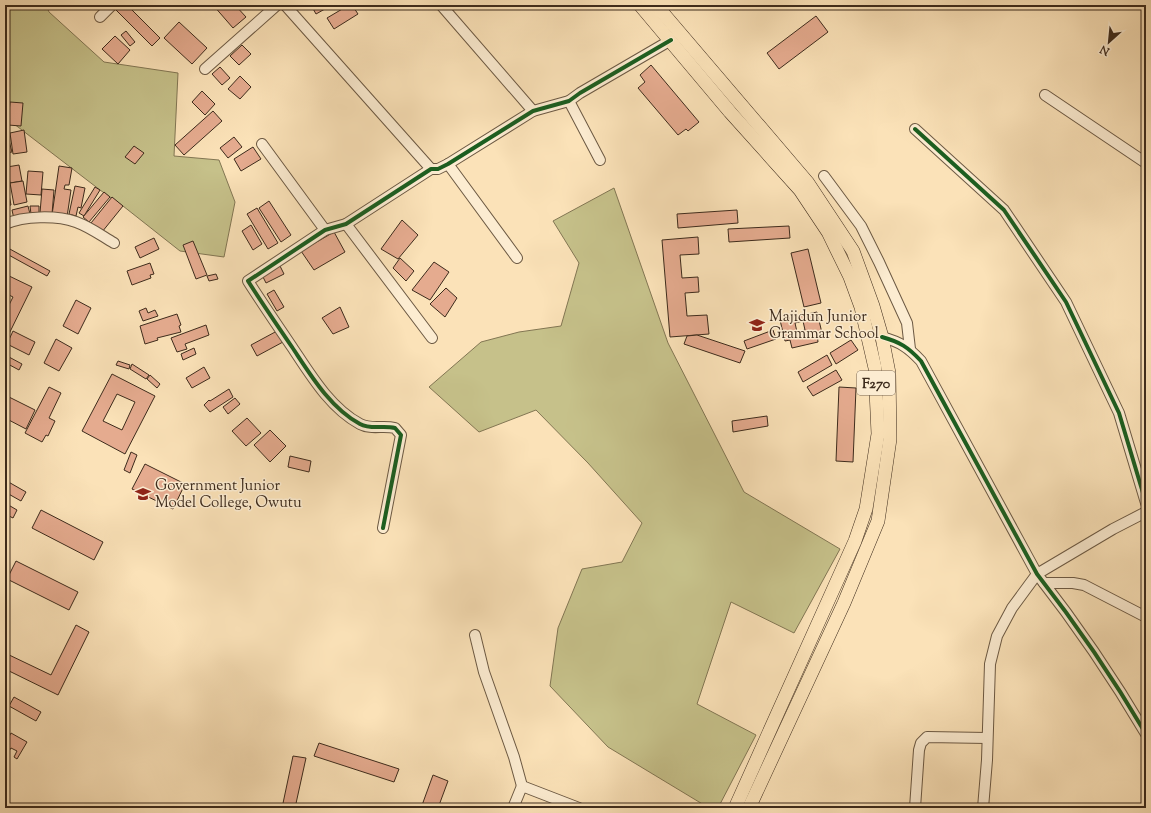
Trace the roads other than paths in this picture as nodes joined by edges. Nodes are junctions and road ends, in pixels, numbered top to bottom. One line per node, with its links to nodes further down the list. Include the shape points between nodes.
1 (112, 5): 7 (street)
2 (277, 5): 9 (street)
3 (285, 5): 20 (street)
4 (441, 5): 13 (street)
5 (640, 5): 8 (main road, F270)
6 (656, 5): 12 (main road, F270)
7 (100, 17)
8 (671, 40): 11 (street); 14 (main road, F270)
9 (205, 69)
10 (1045, 95): 18 (street)
11 (570, 101): 13 (street); 17 (street)
12 (740, 103): 14 (main road); 27 (main road, F270, via 808,183 852,251)
13 (533, 111): 19 (street)
14 (730, 112): 42 (main road, F270, via 800,190 828,232 850,277 861,307 875,368 878,434 866,508 855,541)
15 (915, 129): 30 (street, via 1004,210 1066,302 1119,413)
16 (262, 144): 24 (street)
17 (600, 160)
18 (1146, 163)
19 (448, 164): 20 (street); 26 (street)
20 (431, 169): 23 (street)
21 (824, 176): 29 (street, via 861,226 873,250 907,323)
22 (5, 224): 25 (street, via 37,218 68,220 88,227)
23 (346, 224): 24 (street); 28 (street)
24 (325, 230): 32 (street, via 248,281 320,388 336,405 360,424 370,428 388,426 395,428 400,435)
25 (114, 243)
26 (517, 258)
27 (882, 337): 29 (street, via 899,342); 43 (main road, F270, via 889,373 890,439 878,521)
28 (432, 338)
29 (910, 349): 33 (street, via 921,361)
30 (1146, 503)
31 (1146, 512): 33 (street)
32 (383, 528)
33 (1037, 574): 34 (street); 38 (street, via 1012,608 997,636 990,664)
34 (1044, 583): 35 (street, via 1084,585); 37 (street)
35 (1146, 617)
36 (475, 635): 39 (street, via 484,672)
37 (1146, 734)
38 (987, 738): 44 (street, via 927,737 919,750); 45 (street)
39 (522, 786): 40 (street); 41 (street)
40 (513, 808)
41 (579, 808)
42 (735, 808)
43 (752, 808)
44 (915, 808)
45 (983, 808)

